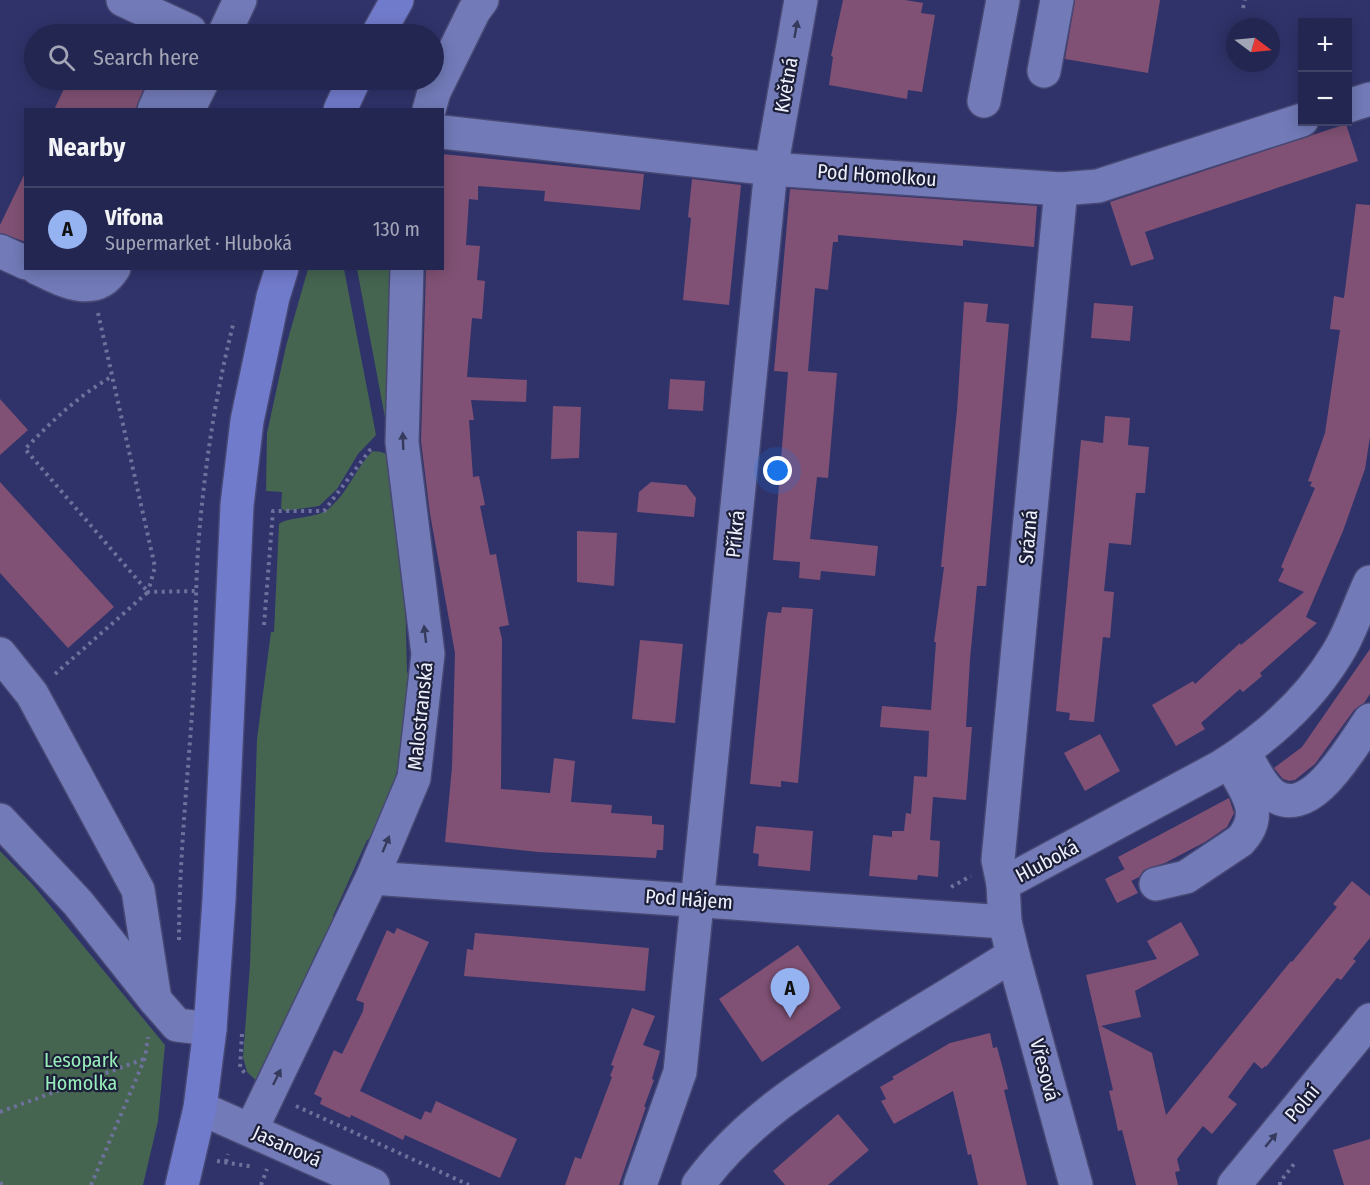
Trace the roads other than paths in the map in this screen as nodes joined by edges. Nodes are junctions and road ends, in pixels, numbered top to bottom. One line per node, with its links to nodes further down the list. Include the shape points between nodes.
1 (123, 0): 8 (street)
2 (240, 0): 9 (street)
3 (397, 0): 10 (main road)
4 (482, 0): 12 (street)
5 (801, 0): 26 (street, Květná, one-way to 5)
6 (1003, 0): 18 (street)
7 (1056, 0): 11 (street)
8 (175, 24)
9 (229, 24)
10 (384, 24)
11 (1044, 70)
12 (444, 72)
13 (163, 90): 20 (street)
14 (198, 90): 21 (street)
15 (349, 90): 22 (main road)
16 (435, 90): 23 (street)
17 (1370, 99): 19 (street)
18 (984, 101)
19 (1352, 104)
20 (155, 108)
21 (189, 108)
22 (341, 108)
23 (430, 108)
24 (1298, 121): 27 (street, Pod Homolkou, via 1098,186)
25 (444, 132): 26 (street, Pod Homolkou)
26 (771, 169): 27 (street, Pod Homolkou); 42 (street, Příkrá)
27 (1061, 189): 40 (street, Srázná, via 998,860)
28 (0, 251): 29 (street)
29 (24, 262)
30 (42, 270): 33 (street, via 75,284)
31 (281, 270): 47 (main road, via 247,421 237,505)
32 (407, 270): 39 (street, Malostranská, one-way to 32, via 414,778 428,654 402,442)
33 (103, 277)
34 (1370, 584): 37 (street, Hluboká, via 1339,652 1312,691)
35 (0, 654): 45 (street, via 32,694 138,890)
36 (1370, 720): 37 (street, via 1324,783 1298,801 1272,795)
37 (1237, 757): 40 (street, Hluboká); 41 (street, via 1252,806 1247,834 1186,877)
38 (0, 820): 45 (street, via 78,903)
39 (372, 878): 42 (street, Pod Hájem); 49 (street, Malostranská, one-way to 39)
40 (1004, 884): 43 (street, Hluboká)
41 (1156, 884)
42 (699, 900): 43 (street, Pod Hájem); 52 (street, via 680,1072)
43 (1005, 922): 44 (street, Hluboká)
44 (1013, 955): 53 (street, via 817,1076 737,1140); 54 (street, Vřesová)
45 (154, 1000): 47 (street, via 177,1025)
46 (1370, 1020): 55 (street, Polní, one-way to 46)
47 (210, 1029): 48 (main road)
48 (200, 1108): 49 (street, Jasanová); 50 (main road)
49 (251, 1130): 51 (street, Jasanová)
50 (182, 1185)
51 (373, 1185)
52 (640, 1185)
53 (698, 1185)
54 (1076, 1185)
55 (1234, 1185)

